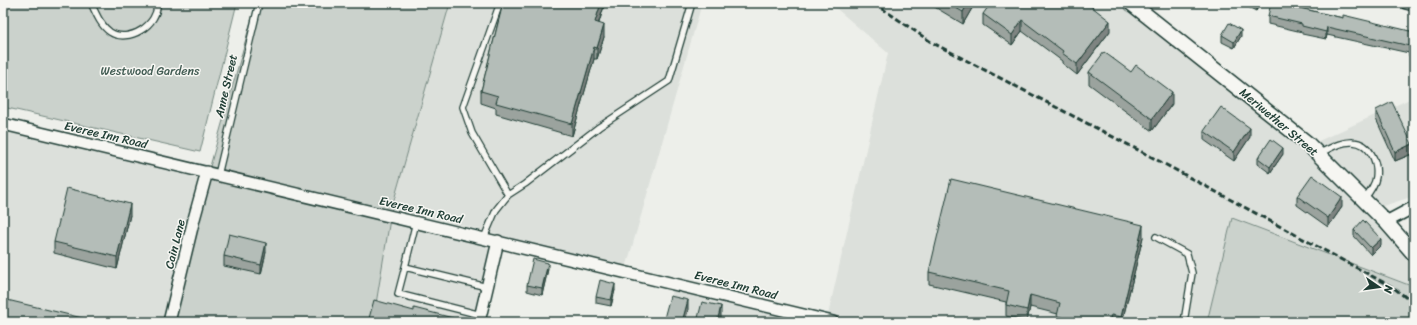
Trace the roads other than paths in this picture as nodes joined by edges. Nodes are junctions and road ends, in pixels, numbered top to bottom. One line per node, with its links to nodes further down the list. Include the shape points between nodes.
1 (91, 3): 2 (lane, via 100,22 110,32 121,36 130,35 148,26)
2 (158, 3)
3 (259, 3): 12 (lane, Anne Street)
4 (500, 3): 13 (lane, via 463,107 472,132)
5 (692, 3): 13 (lane, via 669,81 599,127)
6 (1131, 3): 10 (street, Meriwether Street)
7 (1406, 3): 8 (street)
8 (1414, 5)
9 (3, 124): 11 (street, Everee Inn Road)
10 (1318, 154): 14 (street, Meriwether Street); 14 (lane, via 1342,142 1354,142 1367,148 1375,161 1376,178)
11 (207, 172): 12 (street, Everee Inn Road); 25 (street, Cain Lane)
12 (218, 175): 16 (street, Everee Inn Road)
13 (508, 195): 19 (lane, via 496,210)
14 (1364, 200): 17 (street, Meriwether Street)
15 (1414, 207): 17 (street)
16 (416, 222): 19 (street, Everee Inn Road); 22 (lane)
17 (1386, 222): 21 (street, Meriwether Street)
18 (1156, 237): 27 (lane, via 1187,254 1192,273)
19 (484, 238): 20 (street, Everee Inn Road)
20 (498, 241): 23 (street); 26 (street, Everee Inn Road)
21 (1414, 254)
22 (405, 267): 23 (lane); 24 (lane, via 398,294)
23 (487, 287): 24 (street)
24 (480, 319)
25 (169, 322)
26 (831, 322)
27 (1184, 322)

